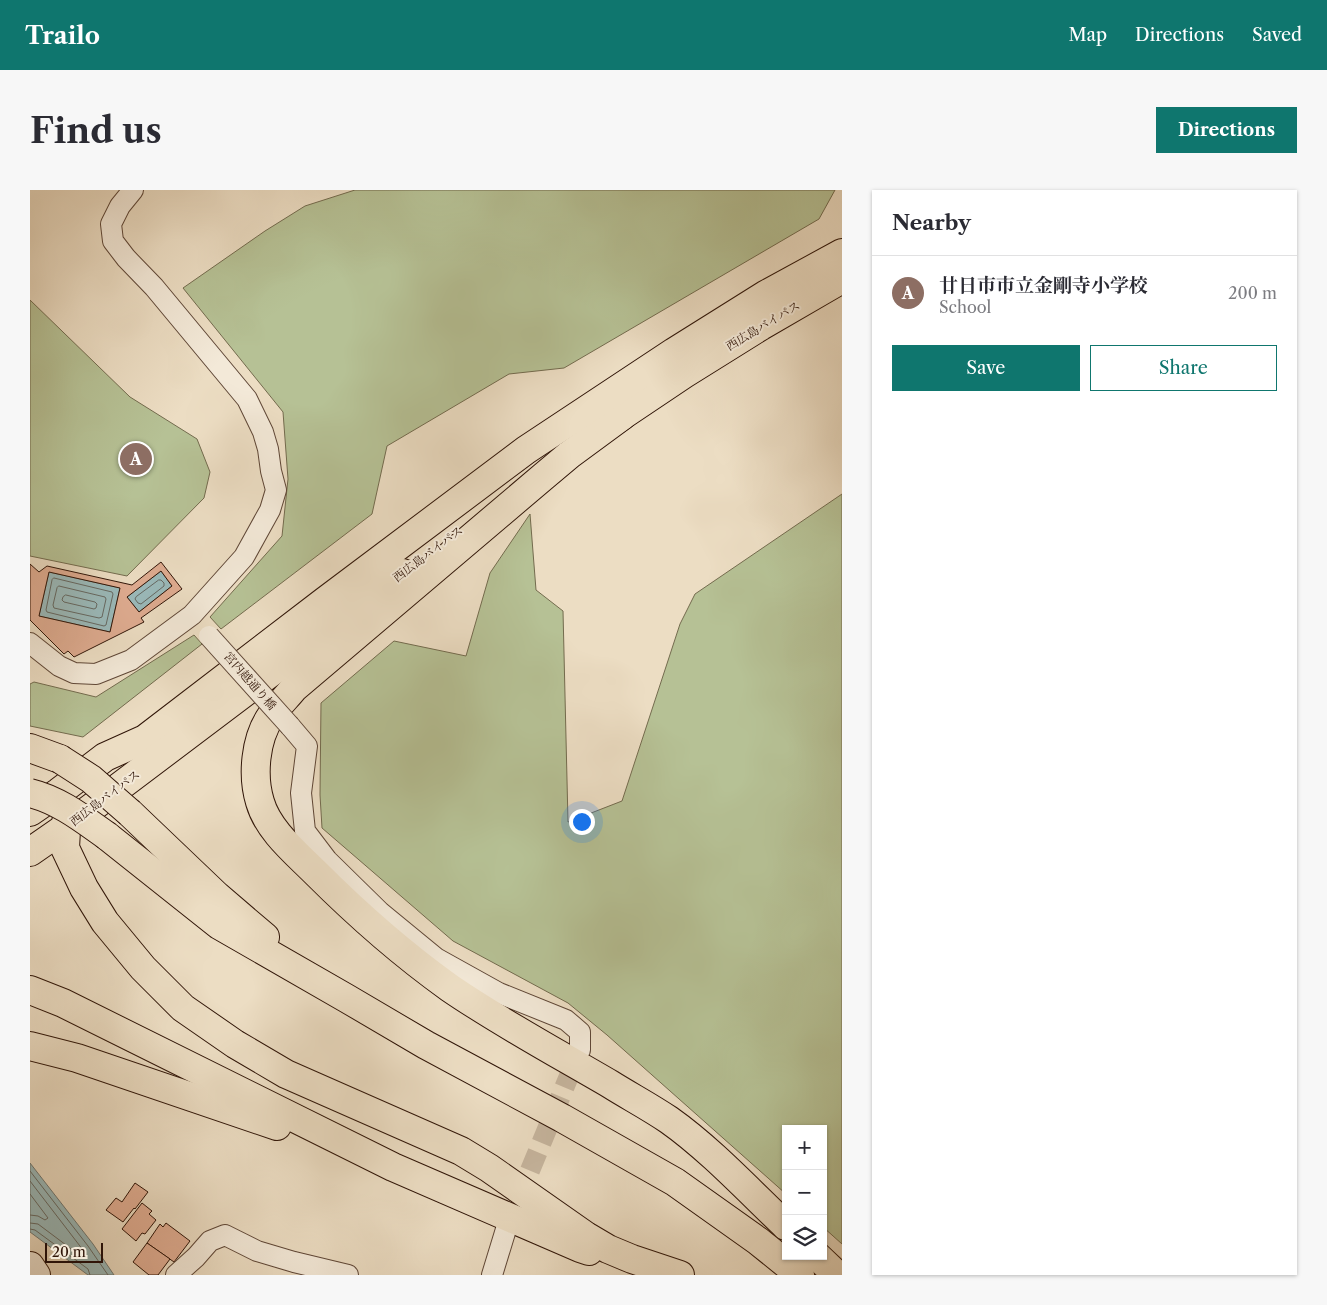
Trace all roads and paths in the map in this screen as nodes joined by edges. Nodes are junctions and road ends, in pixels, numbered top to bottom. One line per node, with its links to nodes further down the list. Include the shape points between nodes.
1 (133, 190): 5 (street, via 111,224 113,241 247,399 263,432 276,490 270,510 244,557)
2 (842, 253): 8 (highway, 西広島バイパス, via 765,295 526,450)
3 (842, 279): 4 (highway, 西広島バイパス, via 684,374)
4 (622, 416): 7 (highway, via 563,460 294,688); 14 (highway, 西広島バイパス, via 476,518)
5 (192, 615): 6 (street, via 131,660 96,674 74,673 59,666); 7 (street, 宮内越通り橋, bridge)
6 (30, 643)
7 (280, 721): 19 (street, 宮内越通り橋, via 307,746 301,794 305,831 327,860 380,912 436,958 499,993 566,1020 580,1032); 21 (highway, via 263,732 258,750 256,768 260,804 281,837 321,877 375,929 451,988 669,1120)
8 (145, 740): 11 (highway); 12 (highway, 西広島バイパス, via 105,757)
9 (30, 748): 17 (highway, bridge, via 60,759 91,779 217,896 293,960)
10 (30, 793): 17 (highway, bridge, via 71,810 220,925)
11 (69, 798): 13 (highway); 14 (highway)
12 (30, 812)
13 (30, 825)
14 (66, 827): 15 (highway, 西広島バイパス); 23 (highway, via 65,848 84,888 143,968 183,1008 286,1074 461,1151 586,1236)
15 (30, 852)
16 (30, 990): 20 (highway, via 63,1003)
17 (346, 998): 25 (highway, via 675,1182 758,1241)
18 (30, 1046): 20 (highway, via 77,1058 289,1130)
19 (580, 1050)
20 (340, 1141): 23 (highway, via 580,1248)
21 (782, 1222)
22 (507, 1226): 29 (street)
23 (632, 1259): 30 (highway)
24 (30, 1266): 26 (street)
25 (821, 1268)
26 (36, 1275)
27 (176, 1275): 28 (street, via 210,1241 225,1235 256,1251)
28 (348, 1275)
29 (492, 1275)
30 (680, 1275)

